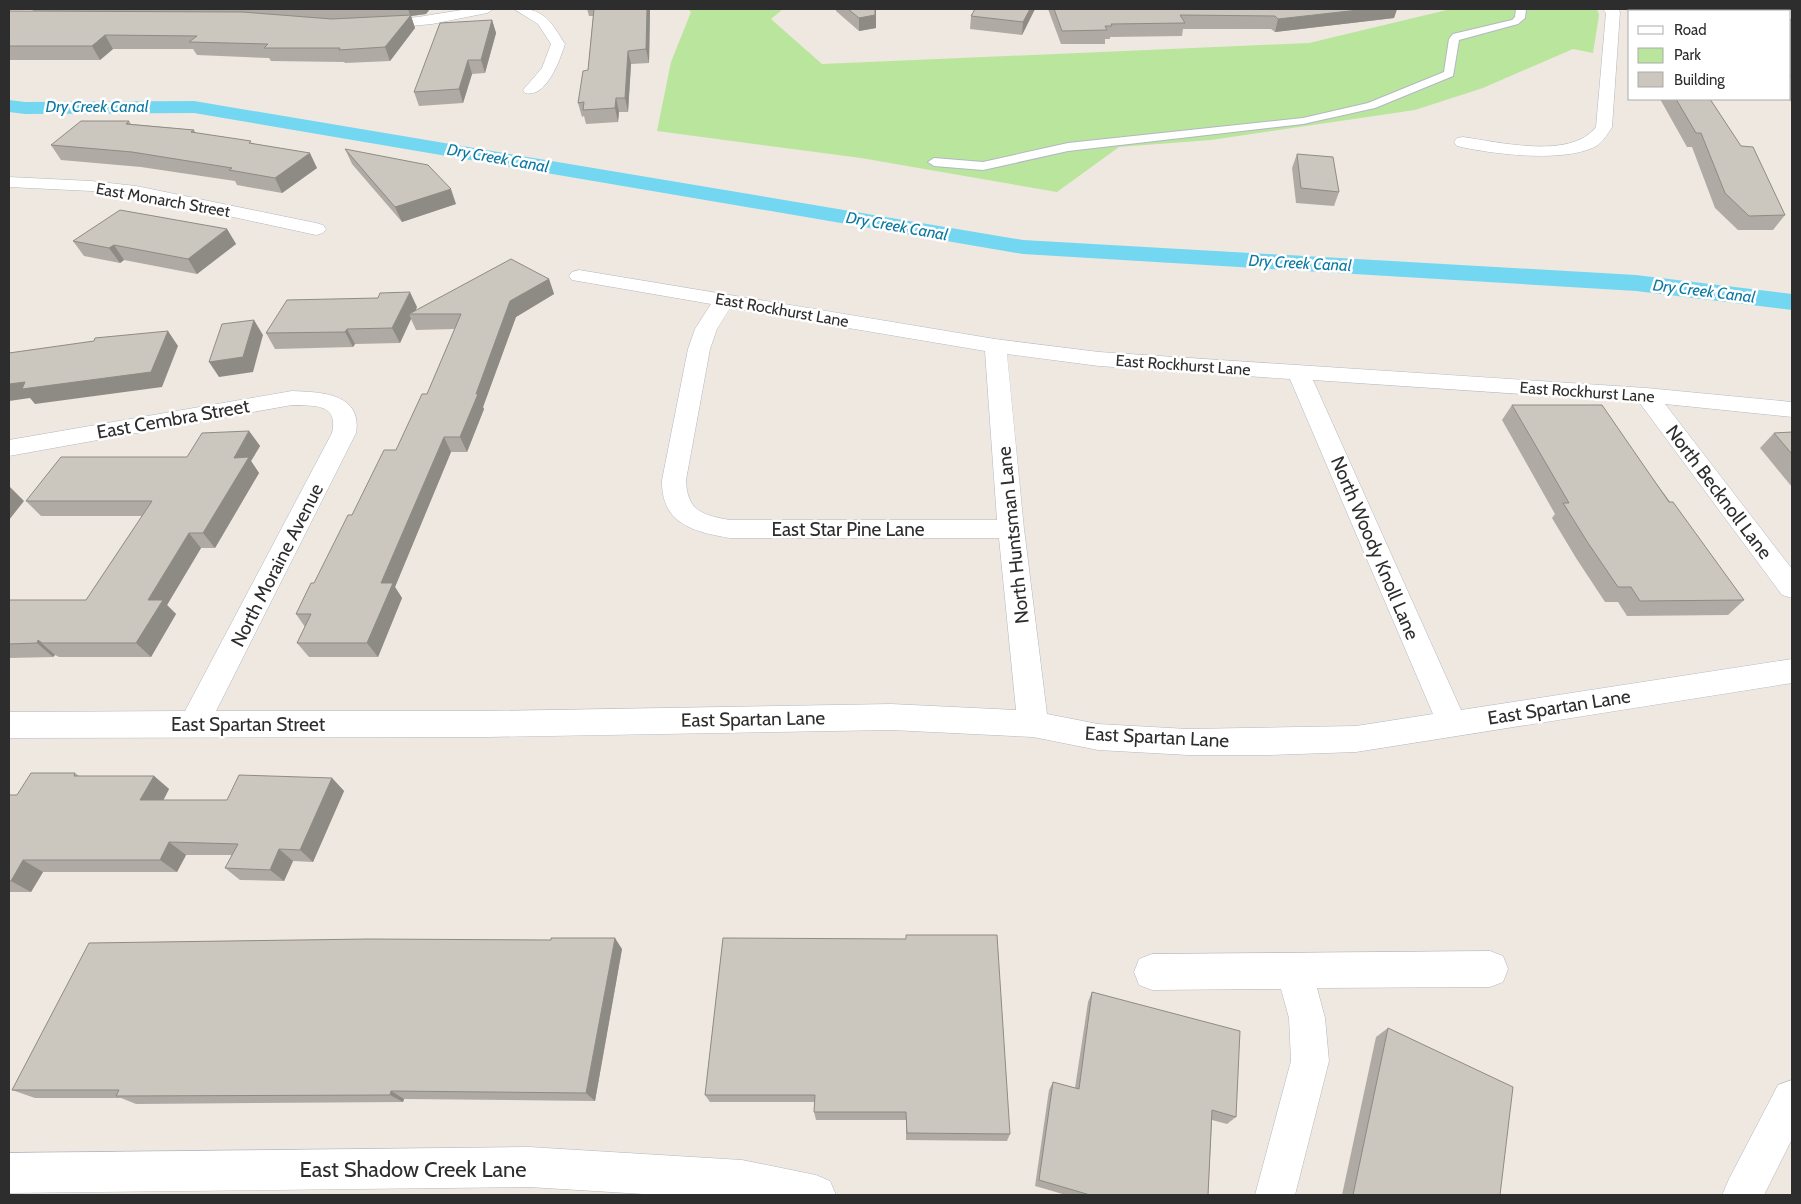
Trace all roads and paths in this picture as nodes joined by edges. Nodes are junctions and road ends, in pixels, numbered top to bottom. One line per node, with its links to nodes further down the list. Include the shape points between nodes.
1 (487, 9): 5 (street, via 400,24)
2 (521, 9): 6 (street, via 544,21 558,44 549,69)
3 (1521, 9): 8 (lane, via 1520,18 1515,22 1457,36 1450,74 1371,106 1303,121 1068,148 983,166)
4 (1610, 9): 7 (street, via 1613,12 1604,126 1598,135 1588,144 1551,150)
5 (367, 26)
6 (531, 90)
7 (1463, 142)
8 (934, 162)
9 (9, 182): 10 (street, East Monarch Street, via 136,191)
10 (316, 229)
11 (579, 276): 12 (street, East Rockhurst Lane)
12 (724, 300): 13 (street, East Rockhurst Lane); 19 (street, East Star Pine Lane, via 706,329 699,349 674,480 676,501 688,516 708,526 730,529)
13 (995, 346): 14 (street, East Rockhurst Lane, via 1099,359); 19 (street, North Huntsman Lane)
14 (1299, 373): 15 (street, East Rockhurst Lane); 26 (street, North Woody Knoll Lane)
15 (1646, 395): 17 (street, East Rockhurst Lane); 20 (street, North Becknoll Lane)
16 (336, 405): 18 (street, East Cembra Street, via 316,399 292,398); 23 (street, North Moraine Avenue, via 345,417 344,433)
17 (1792, 409)
18 (9, 448)
19 (1011, 529): 25 (street, North Huntsman Lane)
20 (1792, 588)
21 (1792, 671): 26 (street, East Spartan Lane)
22 (9, 724): 23 (street, East Spartan Street)
23 (194, 724): 24 (street, East Spartan Street)
24 (488, 724): 25 (street, East Spartan Lane, via 891,717)
25 (1033, 724): 26 (street, East Spartan Lane, via 1098,737 1188,742 1356,738)
26 (1452, 724)
27 (1490, 970): 29 (street)
28 (1152, 972): 29 (street)
29 (1295, 972): 33 (street, via 1308,1018 1310,1060)
30 (1792, 1099): 34 (street)
31 (9, 1172): 32 (street, East Shadow Creek Lane, via 528,1167 742,1180)
32 (816, 1195)
33 (1275, 1195)
34 (1744, 1195)

